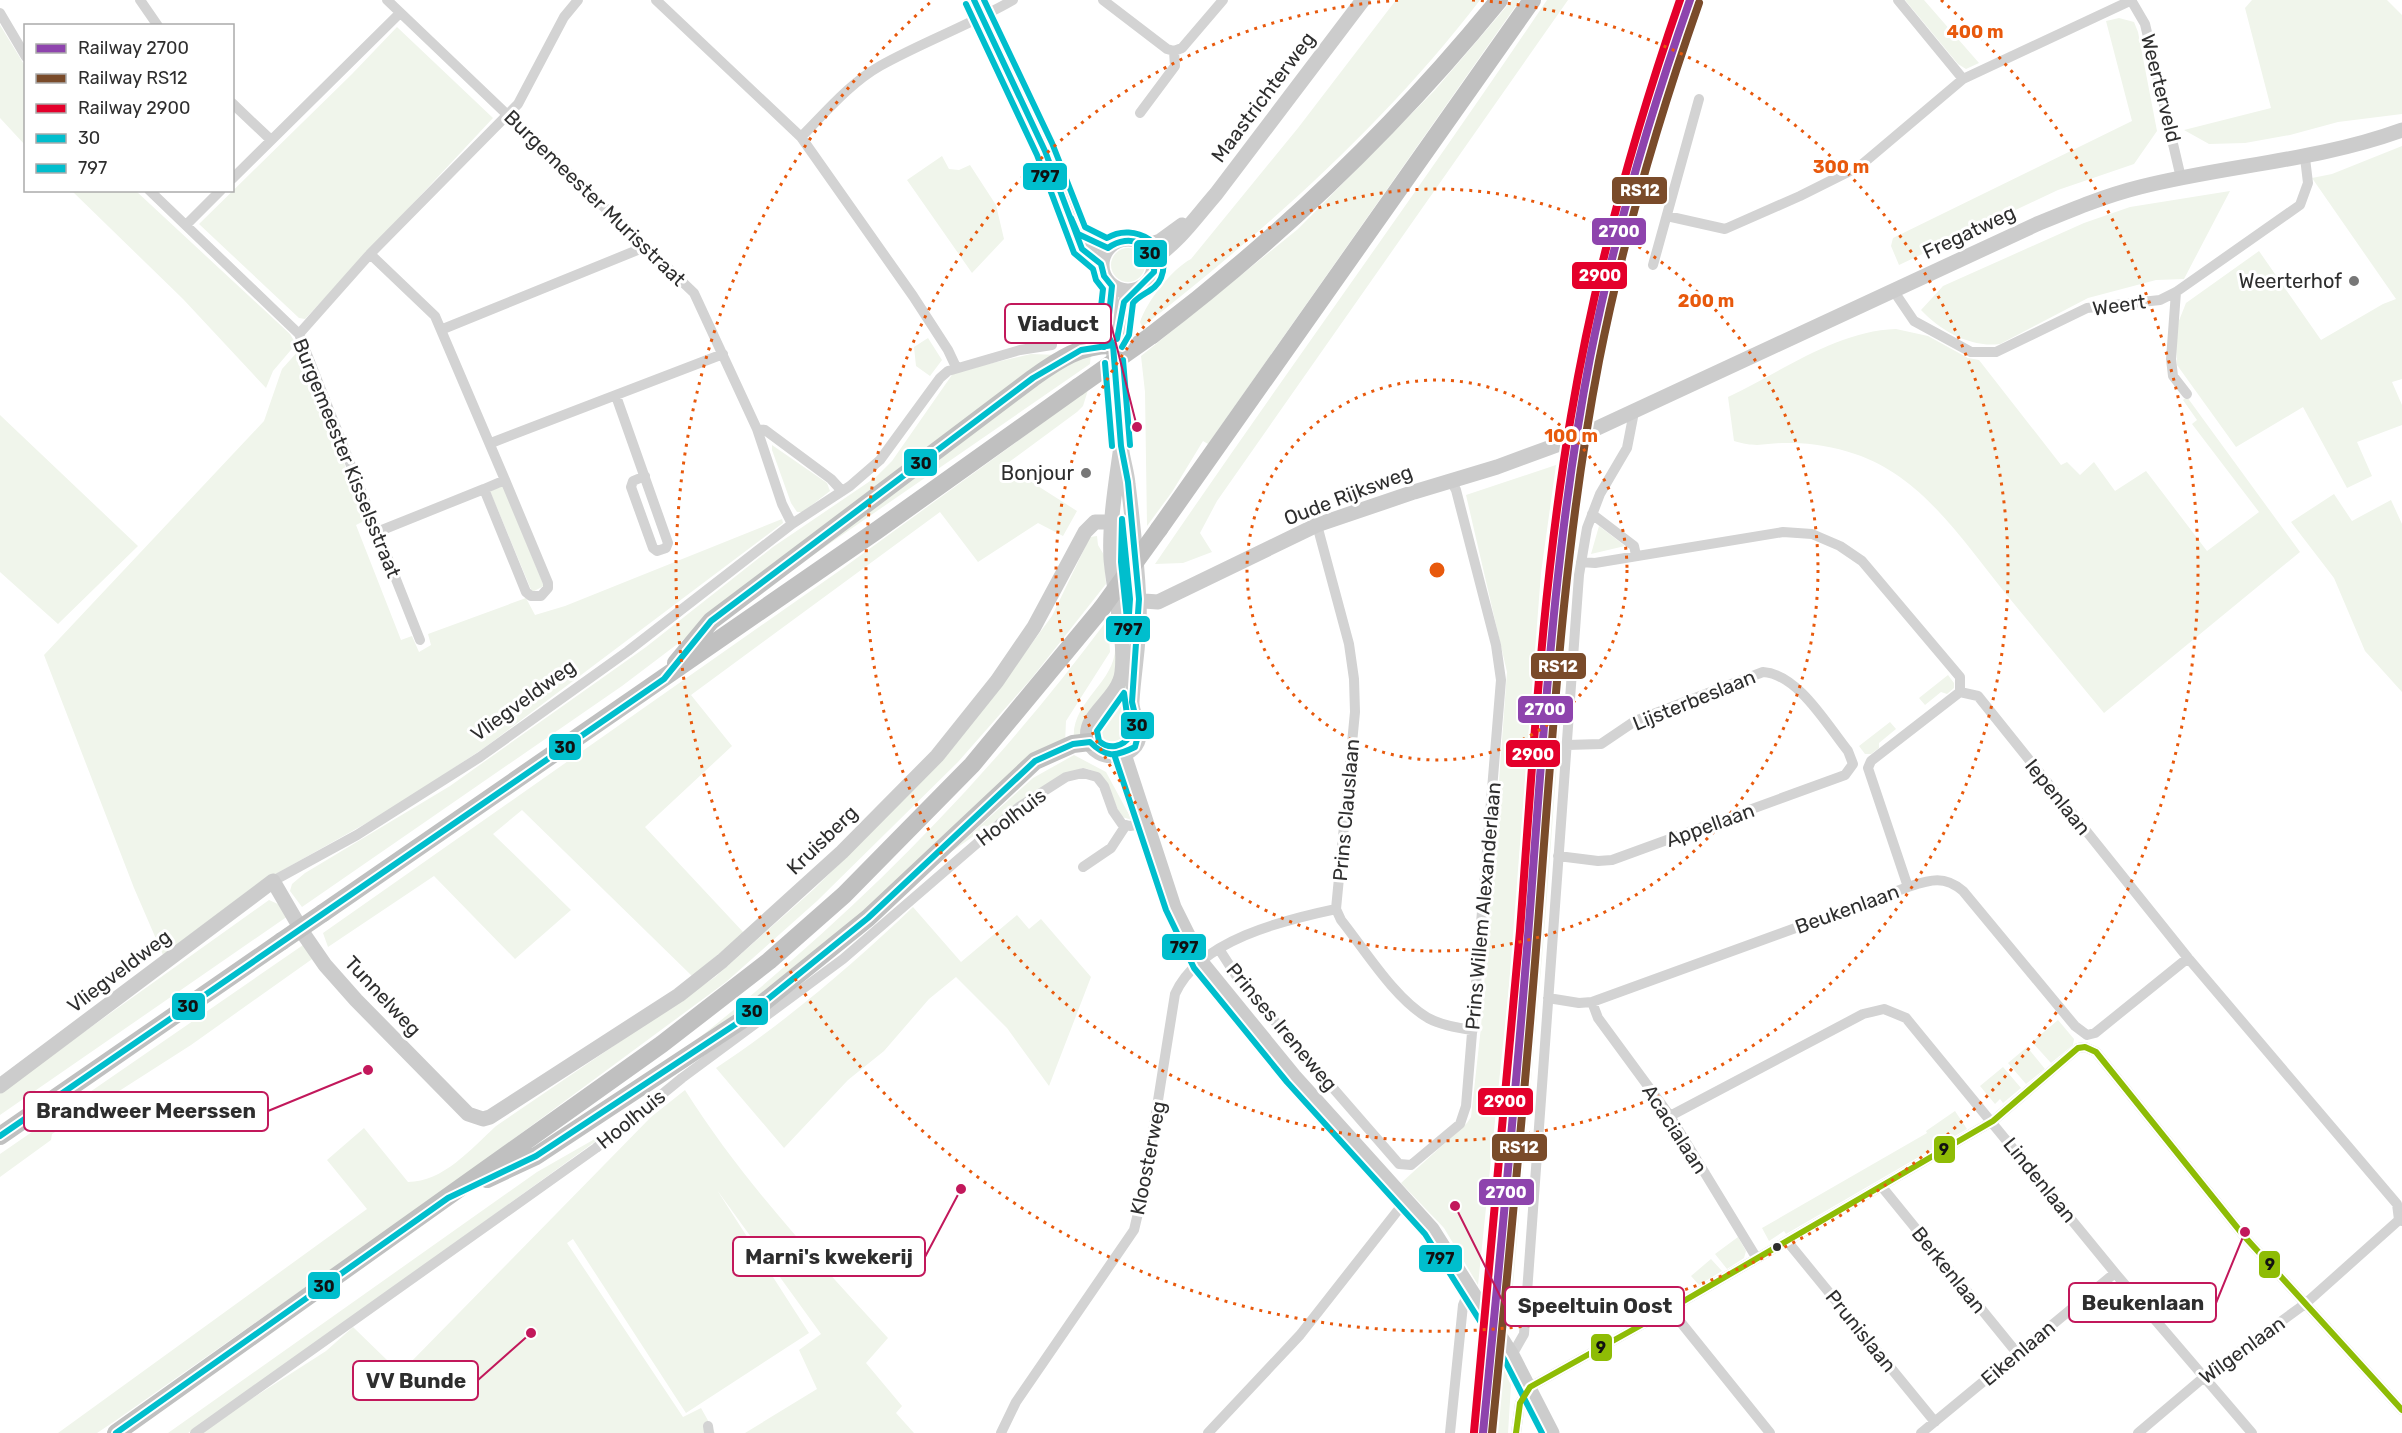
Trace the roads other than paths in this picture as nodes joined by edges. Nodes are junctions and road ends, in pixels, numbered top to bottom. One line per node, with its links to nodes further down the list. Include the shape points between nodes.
1 (140, 0): 17 (street)
2 (387, 0): 15 (street, Burgemeester Murisstraat)
3 (578, 0): 24 (street, via 564,17 519,104)
4 (656, 0): 26 (street)
5 (974, 0): 16 (street)
6 (1013, 0): 16 (street)
7 (1102, 0): 18 (street)
8 (1223, 0): 18 (street, via 1182,48)
9 (1363, 0): 34 (street, Maastrichterweg)
10 (1499, 0): 75 (highway, bridge, via 1425,87 1345,170 1251,256 1152,335)
11 (1532, 0): 103 (highway, bridge, via 1160,529 1102,608 972,765 805,931 715,1004)
12 (1898, 0): 20 (street)
13 (2132, 0): 20 (street, Weerterveld); 30 (street, Weerterveld, via 2145,24)
14 (0, 13): 19 (street)
15 (400, 13): 24 (street, Burgemeester Murisstraat); 27 (street)
16 (982, 18): 26 (street, via 875,70); 36 (street, via 1045,151)
17 (157, 24)
18 (1174, 51): 23 (street, via 1174,66)
19 (24, 54)
20 (1963, 79): 33 (street, Weerterveld, via 1860,166 1800,196 1725,229)
21 (1699, 99): 33 (street)
22 (234, 105): 27 (street)
23 (1140, 113)
24 (507, 115): 38 (street, Burgemeester Murisstraat); 40 (street)
25 (2402, 130): 28 (street, Fregatweg)
26 (801, 137): 53 (street, via 919,305)
27 (271, 140): 29 (street)
28 (2305, 158): 30 (street, Fregatweg); 47 (street, Weert, via 2308,183 2300,204)
29 (234, 177)
30 (2181, 178): 45 (street, Fregatweg, via 2088,203)
31 (151, 192): 35 (street, Burgemeester Kisselsstraat)
32 (219, 192): 35 (street)
33 (1667, 216): 43 (street)
34 (1195, 218): 37 (street, Maastrichterweg); 41 (street, Maastrichterweg, via 1189,230)
35 (186, 225): 49 (street, Burgemeester Kisselsstraat)
36 (1078, 234): 39 (street); 42 (street, via 1084,251)
37 (1145, 246): 39 (street, via 1127,239); 41 (street)
38 (645, 247): 48 (street); 52 (street, Burgemeester Murisstraat, via 694,293)
39 (1108, 248): 42 (street)
40 (370, 254): 48 (street, via 435,316); 49 (street)
41 (1153, 259): 46 (street, via 1149,280)
42 (1101, 264): 44 (street)
43 (1653, 265)
44 (1112, 286): 46 (street); 51 (street, via 1107,334)
45 (1893, 290): 47 (street, Weert, via 1914,321 1960,347 1983,354 1996,352 2087,308 2160,300); 56 (street, Fregatweg)
46 (1130, 292): 51 (street, via 1122,308 1120,334)
47 (2176, 292): 54 (street, via 2171,359 2173,376)
48 (442, 329): 59 (street)
49 (299, 334): 70 (street, Burgemeester Kisselsstraat)
50 (1052, 345): 53 (street, Vliegveldweg)
51 (1113, 345): 60 (street); 75 (highway, via 1080,350 1033,378 711,621)
52 (723, 354): 55 (street); 57 (street, Burgemeester Murisstraat)
53 (956, 367): 65 (street, Vliegveldweg, via 940,378 880,460)
54 (2187, 394)
55 (616, 396): 59 (street); 61 (street)
56 (1634, 412): 58 (street, Fregatweg); 66 (street, via 1628,448 1600,494)
57 (757, 429): 65 (street, via 765,430); 68 (street, Burgemeester Murisstraat)
58 (1576, 438): 63 (street, Oude Rijksweg)
59 (491, 443): 62 (street)
60 (1121, 446): 67 (street); 73 (street)
61 (645, 476): 61 (street, via 668,543 662,550 653,548 631,487 633,481)
62 (505, 480): 64 (street); 64 (street, via 548,583 541,596 526,592)
63 (1451, 481): 69 (street, Oude Rijksweg); 94 (street, Prins Willem Alexanderlaan, via 1496,645 1501,680)
64 (484, 489): 70 (street)
65 (842, 492): 68 (street, Vliegveldweg)
66 (1593, 514): 71 (street, via 1634,546); 72 (street)
67 (1113, 522): 73 (street, via 1121,540 1125,589); 77 (street, via 1112,560 1123,661 1120,681 1110,700 1091,720); 99 (street, Kruisberg, via 1099,521 1087,529 1034,627 997,681 937,756 842,852 753,934 679,994 499,1113)
68 (792, 524): 86 (street, Vliegveldweg, via 627,651 480,757 357,835)
69 (1317, 525): 73 (street, Oude Rijksweg, via 1164,600); 88 (street, Prins Clauslaan, via 1354,679 1355,712)
70 (377, 531): 74 (street, Burgemeester Kisselsstraat)
71 (1636, 555): 72 (street); 76 (street, via 1783,532 1812,534 1862,561 1960,677)
72 (1581, 562): 78 (street)
73 (1139, 599): 79 (street, via 1132,707 1139,737)
74 (420, 640)
75 (664, 679): 101 (highway, bridge)
76 (1960, 692): 81 (street, via 1871,761); 90 (street, Iepenlaan, via 1978,696)
77 (1090, 742): 79 (street, via 1105,755); 103 (highway, via 1073,744 1035,761 868,918 742,1020 536,1156)
78 (1567, 745): 80 (street, Lijsterbeslaan, via 1601,744 1635,721 1763,672 1775,673 1796,686 1848,752); 84 (street)
79 (1124, 754): 82 (street, Prinses Ireneweg)
80 (1853, 764): 81 (street); 84 (street, Appellaan, via 1845,775 1612,860)
81 (1868, 768): 87 (street)
82 (1148, 823): 83 (street); 91 (street, Prinses Ireneweg, via 1174,907)
83 (1126, 825): 85 (street, via 1111,848); 119 (street, Hoolhuis, via 1116,815 1101,781 1088,773 1066,777 1019,807 843,959 682,1078 596,1148)
84 (1558, 856): 92 (street)
85 (1083, 867)
86 (273, 881): 97 (street, Vliegveldweg); 99 (street, Tunnelweg, via 305,936 356,1000 463,1109)
87 (1908, 887): 93 (street, Beukenlaan); 95 (street, Beukenlaan, via 1941,879 1959,888 2074,1026)
88 (1336, 909): 89 (street, Kloosterweg, via 1278,923); 94 (street, Prins Clauslaan, via 1411,1005 1428,1018)
89 (1219, 949): 91 (street, Kloosterweg); 94 (street, Prins Willem Alexanderlaan, via 1239,980 1398,1164 1407,1166 1456,1128 1463,1118)
90 (2188, 958): 95 (street, via 2100,1030); 105 (street, Iepenlaan, via 2397,1204)
91 (1202, 963): 104 (street, Prinses Ireneweg, via 1294,1076); 120 (street, Kloosterweg, via 1175,994 1134,1230 1016,1402)
92 (1548, 998): 93 (street, Beukenlaan, via 1579,1004); 113 (street, via 1524,1334)
93 (1592, 1002): 98 (street, Acacialaan, via 1599,1018)
94 (1473, 1030)
95 (2086, 1035): 96 (street)
96 (2085, 1047): 100 (street, via 2078,1048); 110 (street, via 2096,1052 2244,1236)
97 (0, 1086)
98 (1670, 1116): 100 (street, Lindenlaan, via 1863,1014 1884,1009 1906,1018); 107 (street, Acacialaan)
99 (483, 1119)
100 (1993, 1121): 102 (street); 108 (street, Lindenlaan)
101 (0, 1136)
102 (1882, 1187): 106 (street); 112 (street, Berkenlaan)
103 (448, 1198): 118 (highway)
104 (1406, 1200): 109 (street, Prinses Ireneweg, via 1432,1229); 121 (street, via 1300,1335)
105 (2401, 1220): 110 (street, Wilgenlaan)
106 (1787, 1241): 107 (street); 117 (street, Prunislaan)
107 (1756, 1257): 111 (street)
108 (2115, 1273): 112 (street, Eikenlaan); 114 (street, Lindenlaan)
109 (1469, 1290): 113 (street, Prinses Ireneweg); 122 (street, via 1463,1305)
110 (2305, 1304): 114 (street, Wilgenlaan); 116 (street)
111 (1670, 1309): 115 (street); 125 (street)
112 (2017, 1353): 117 (street, Eikenlaan)
113 (1512, 1354): 115 (street, Prinses Ireneweg)
114 (2203, 1378): 127 (street, Wilgenlaan); 128 (street, Lindenlaan)
115 (1530, 1387): 123 (street, via 1520,1403); 124 (street, Prinses Ireneweg)
116 (2402, 1410)
117 (1935, 1422): 126 (street, Eikenlaan)
118 (116, 1433)
119 (195, 1433)
120 (1001, 1433)
121 (1208, 1433)
122 (1450, 1433)
123 (1516, 1433)
124 (1552, 1433)
125 (1770, 1433)
126 (1921, 1433)
127 (2138, 1433)
128 (2252, 1433)

